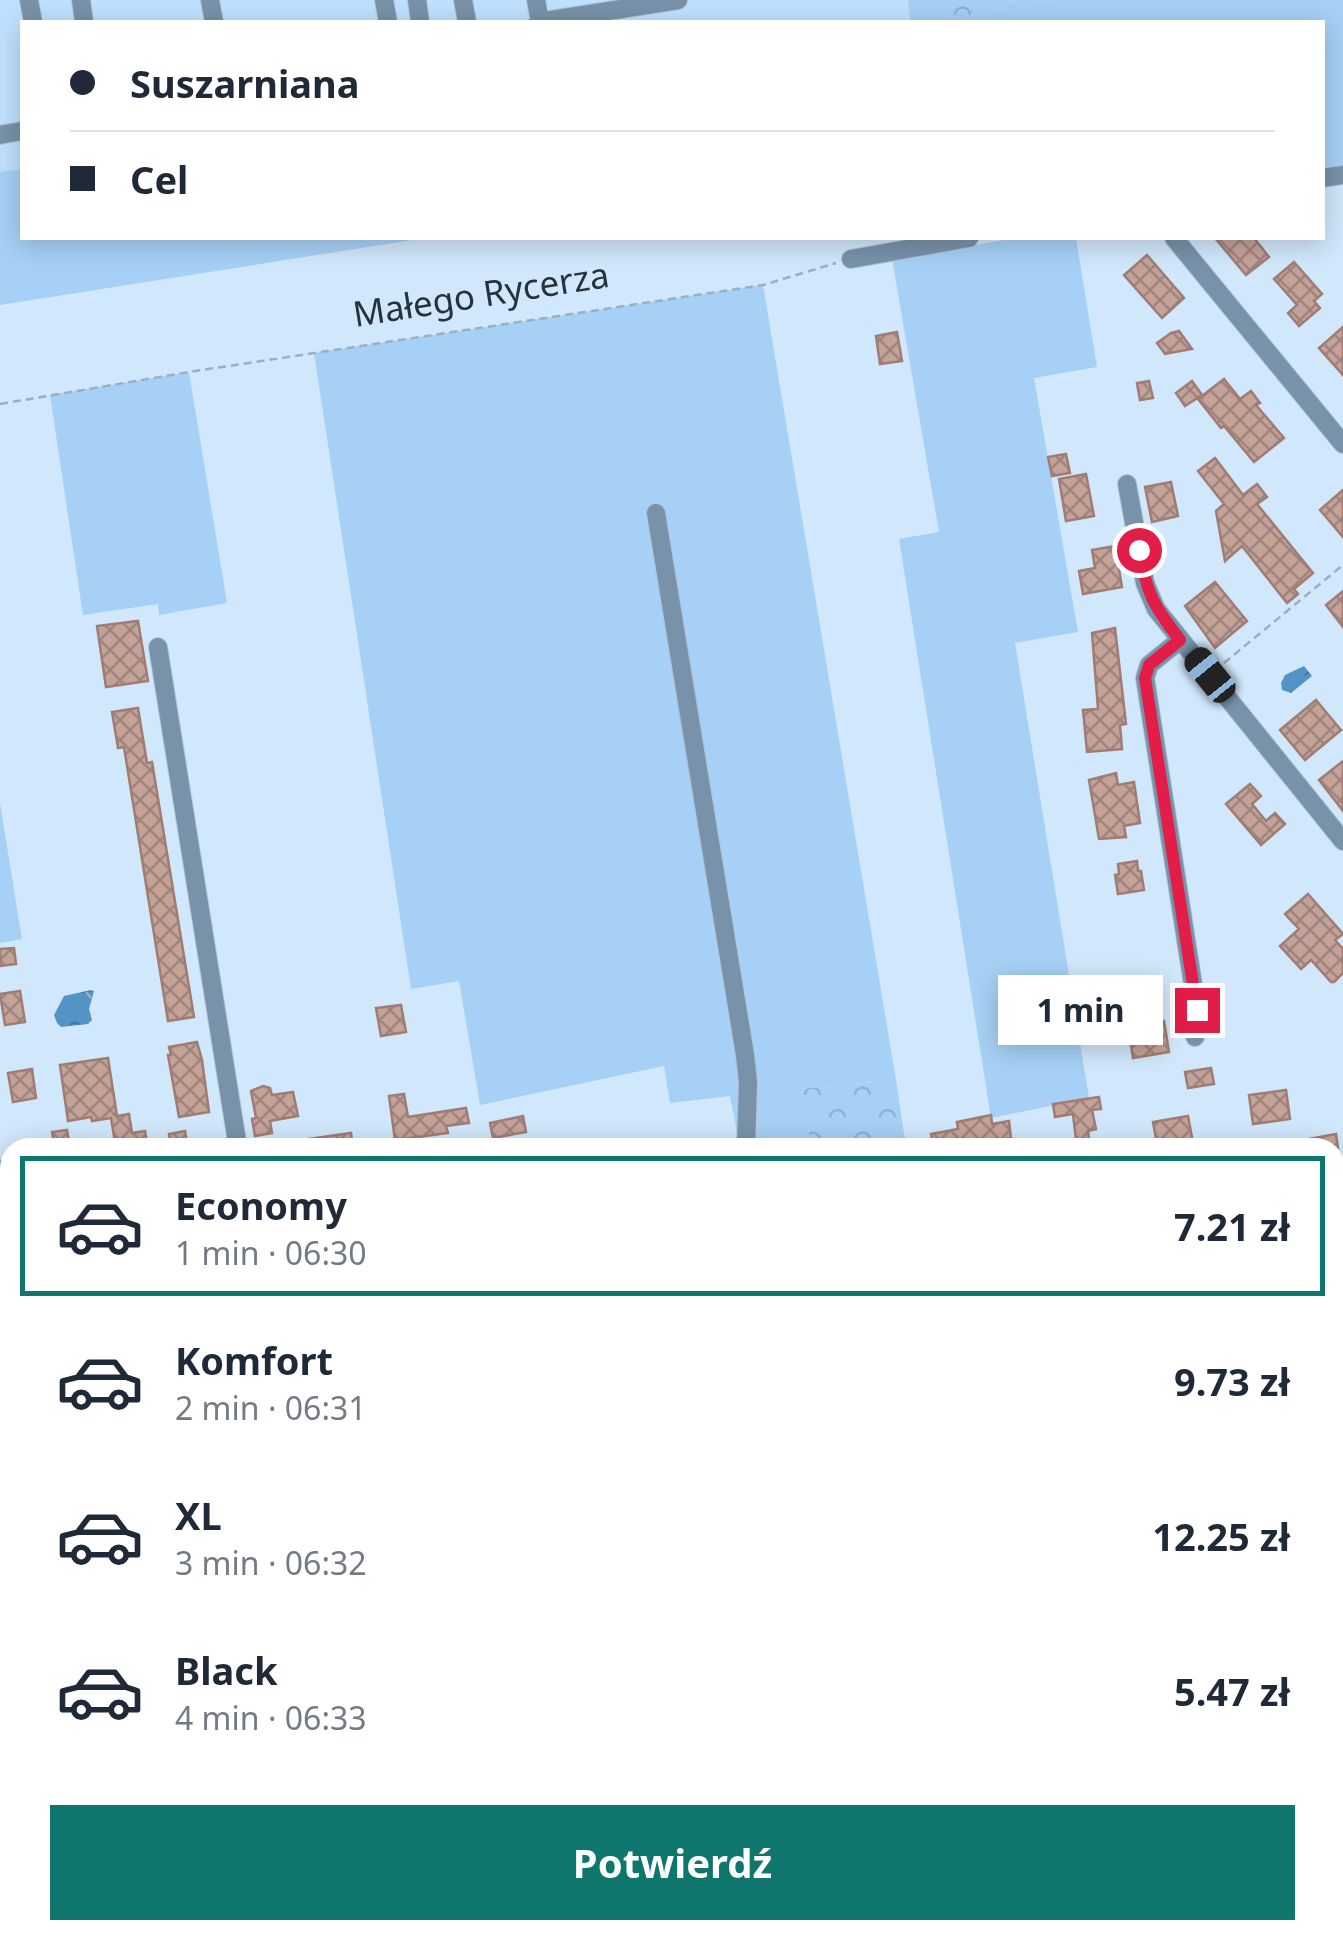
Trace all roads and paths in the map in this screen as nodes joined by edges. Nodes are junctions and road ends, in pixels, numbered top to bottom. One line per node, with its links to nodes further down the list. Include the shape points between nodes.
1 (678, 0): 2 (street)
2 (607, 6): 3 (street)
3 (548, 20)
4 (958, 240): 6 (street)
5 (1176, 240): 8 (street)
6 (852, 259): 7 (path, Małego Rycerza, via 763,285)
7 (0, 404)
8 (1343, 444)
9 (1127, 484): 12 (street, via 1145,583)
10 (656, 513): 20 (street, via 745,1056)
11 (1343, 566): 14 (path)
12 (1180, 640): 14 (street); 18 (street, via 1149,665 1145,678 1197,1010)
13 (158, 647): 19 (street)
14 (1210, 675): 15 (street)
15 (1343, 841)
16 (86, 992): 17 (path)
17 (92, 999)
18 (1195, 1037)
19 (236, 1138)
20 (746, 1138)

